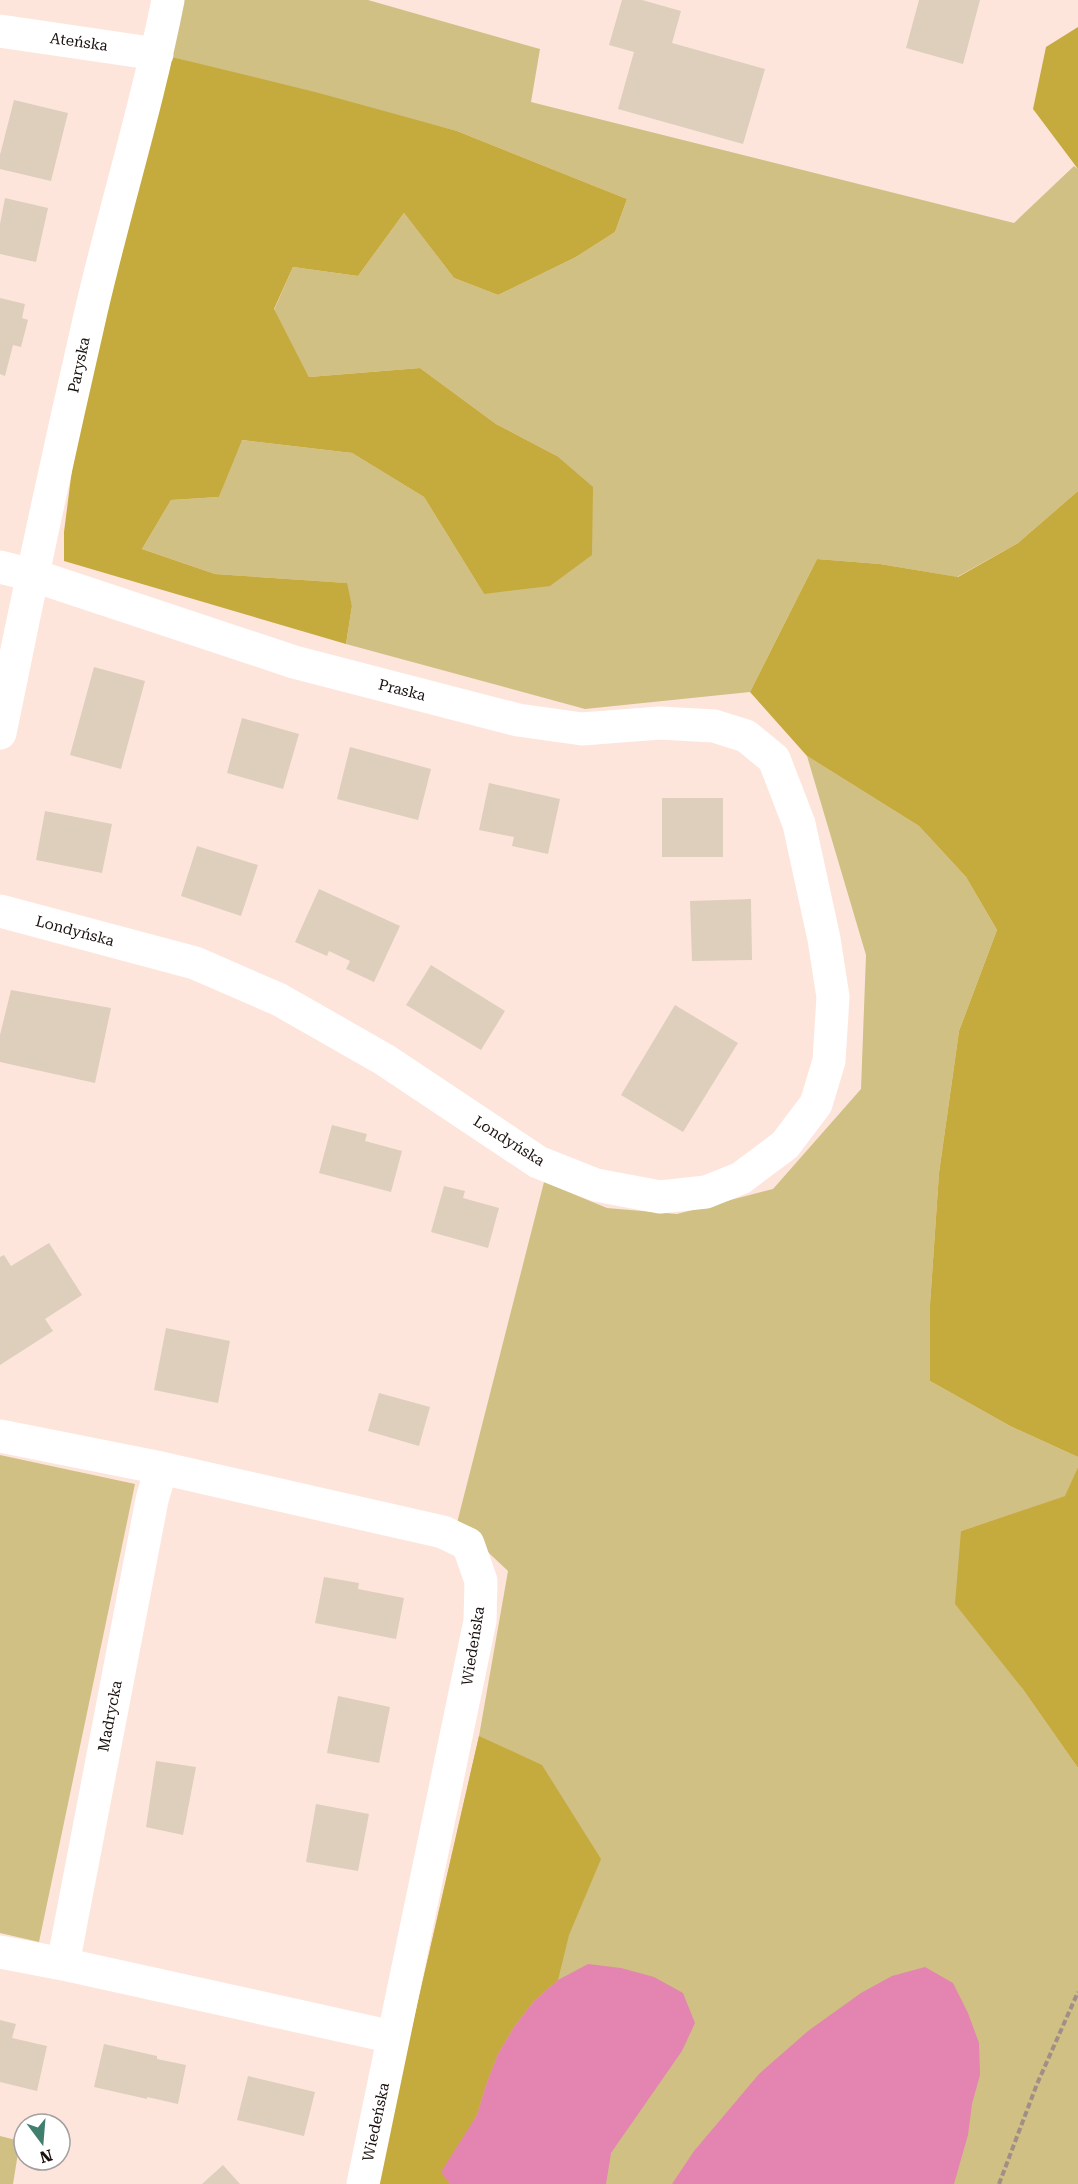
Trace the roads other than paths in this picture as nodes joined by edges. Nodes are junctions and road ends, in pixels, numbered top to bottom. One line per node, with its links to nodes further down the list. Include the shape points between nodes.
1 (168, 0): 3 (street, Paryska)
2 (0, 32): 3 (street, Ateńska)
3 (157, 54): 5 (street, Paryska, via 90,315)
4 (0, 567): 5 (street, Praska)
5 (32, 575): 6 (street, Paryska); 7 (street, Praska, via 294,662 519,720 582,729 660,723 714,726 746,736)
6 (0, 732)
7 (774, 759): 8 (street, Londyńska, via 799,824 824,939 833,997 829,1061 816,1104 785,1145 741,1178 706,1192 660,1197 596,1185 548,1166 385,1060 280,1000 195,963)
8 (0, 911)
9 (0, 1436): 10 (street, Wiedeńska)
10 (161, 1468): 12 (street, Madrycka); 13 (street, Wiedeńska, via 443,1532 468,1544 481,1581 480,1621)
11 (0, 1952): 12 (street)
12 (63, 1964): 13 (street)
13 (393, 2037): 14 (street, Wiedeńska)
14 (363, 2184)

